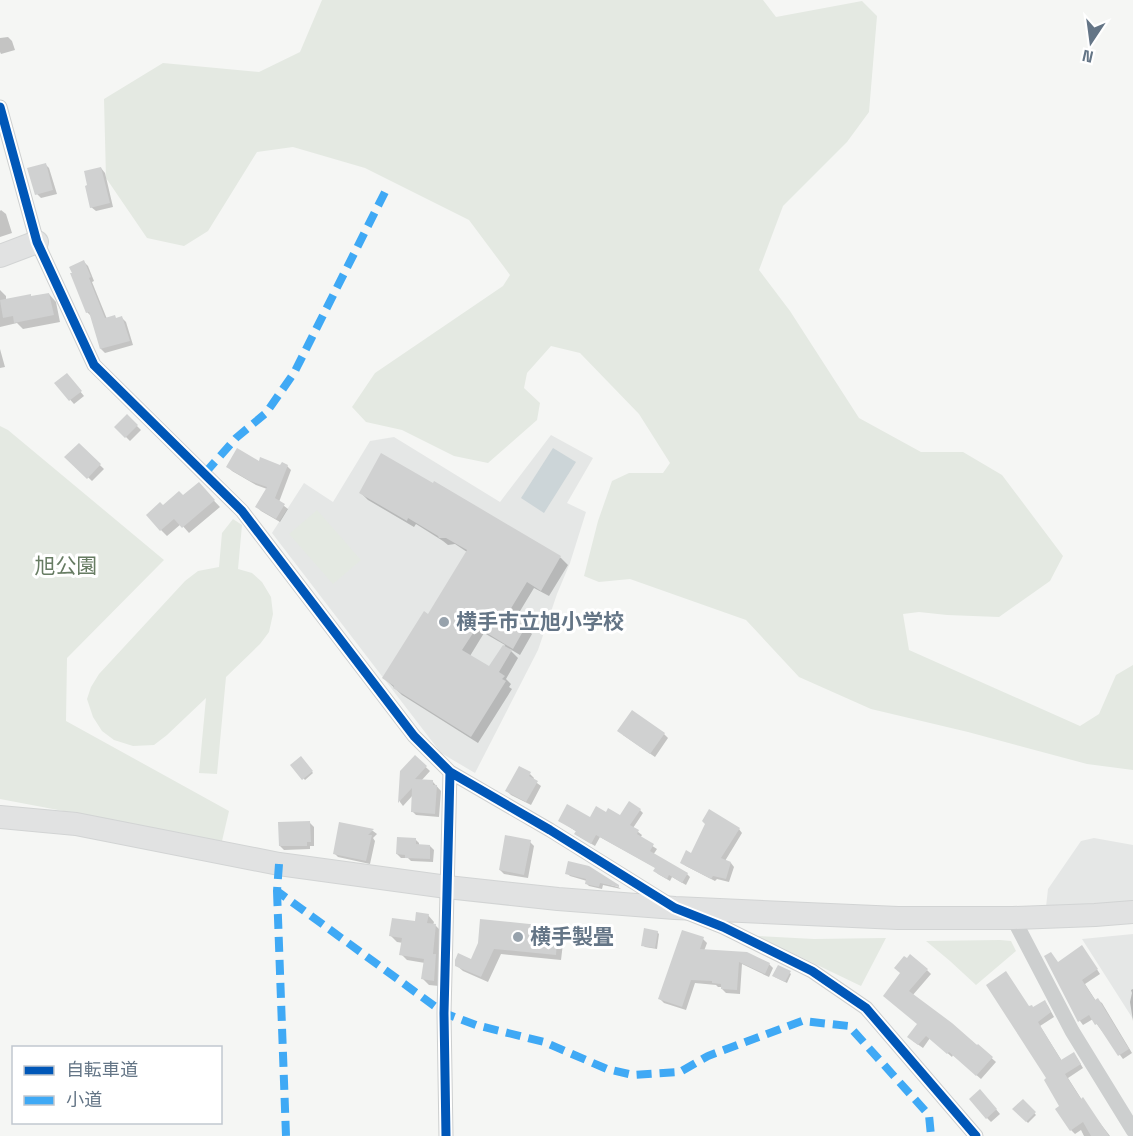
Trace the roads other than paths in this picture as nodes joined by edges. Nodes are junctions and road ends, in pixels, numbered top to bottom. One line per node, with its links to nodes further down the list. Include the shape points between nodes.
1 (0, 107): 2 (street)
2 (37, 242): 3 (street); 4 (street, via 94,364 242,511 414,736)
3 (0, 256)
4 (450, 772): 6 (street); 7 (street)
5 (0, 817): 6 (street, via 76,824 279,864)
6 (447, 886): 7 (street); 11 (street)
7 (675, 908): 9 (street, via 898,918); 12 (street, via 812,971 866,1008)
8 (1133, 912): 9 (street)
9 (1013, 918): 10 (street, via 1072,1031)
10 (1133, 1130)
11 (446, 1136)
12 (976, 1136)

